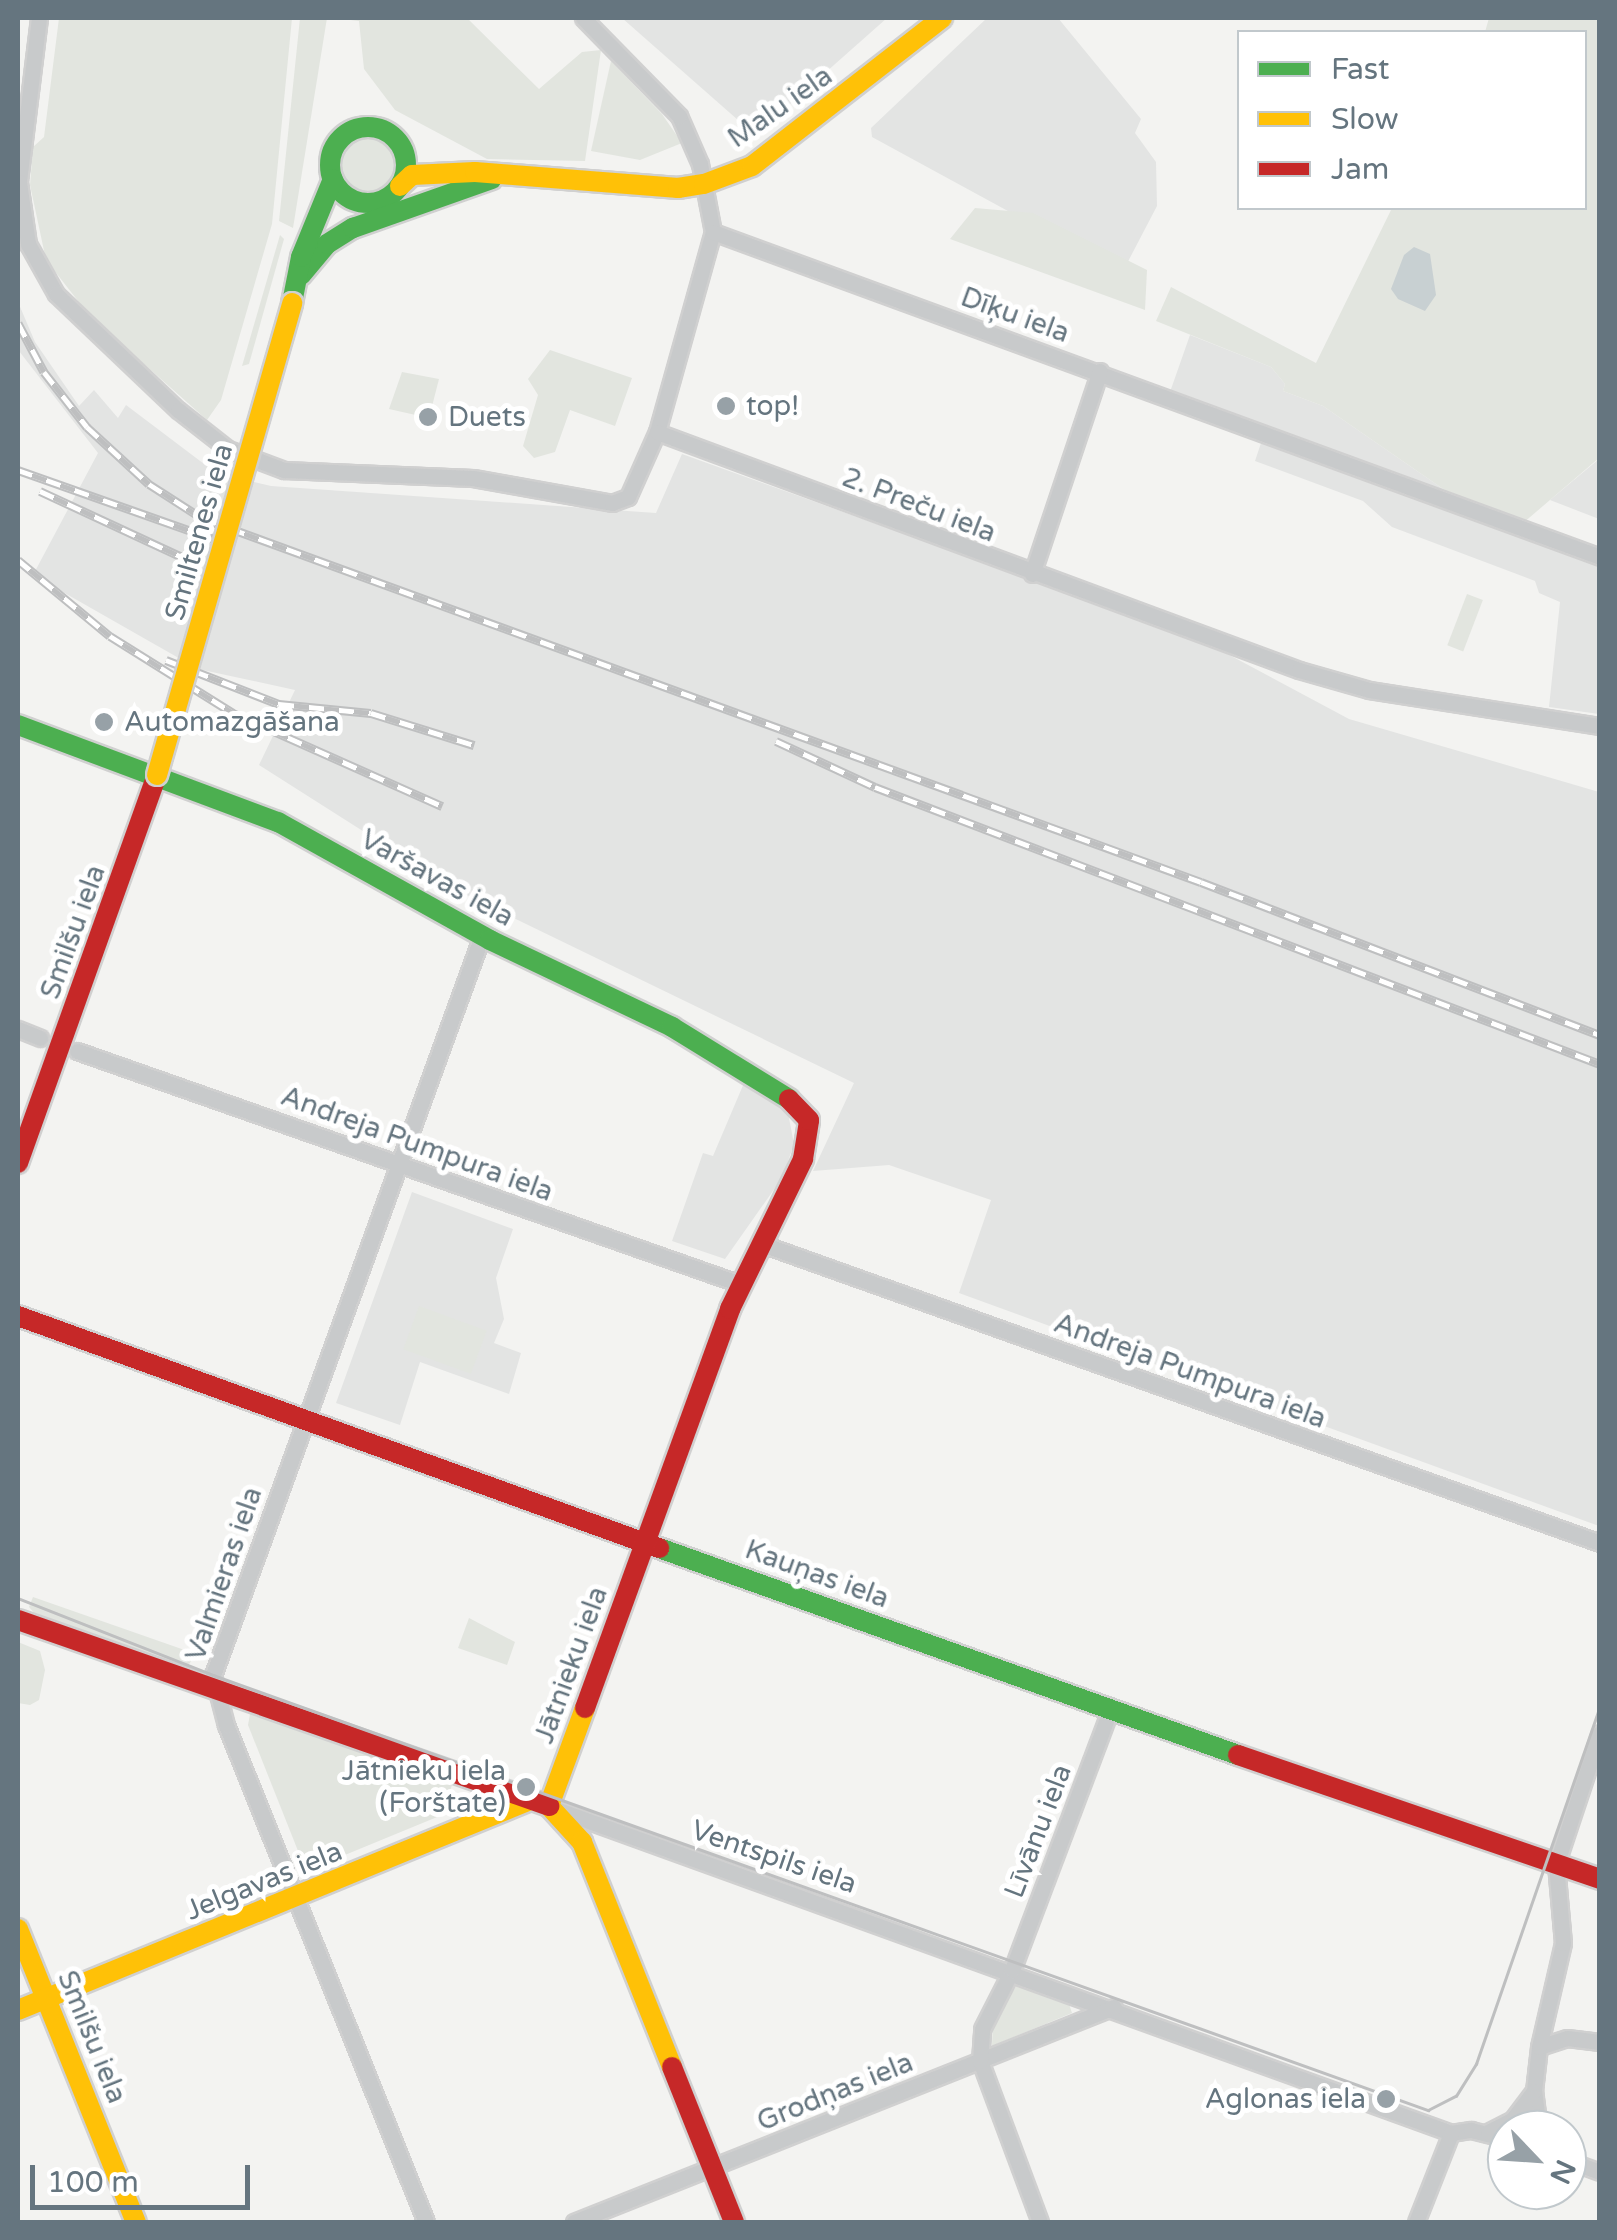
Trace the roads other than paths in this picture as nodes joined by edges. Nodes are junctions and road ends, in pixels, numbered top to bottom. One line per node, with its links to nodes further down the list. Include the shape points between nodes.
1 (40, 18): 15 (street, via 19,182 20,212 42,275 78,318 178,410 256,462 313,474 361,468 473,478 612,503 628,498)
2 (583, 18): 8 (street, via 679,116)
3 (942, 18): 8 (street, Malu iela, via 752,166)
4 (404, 151): 5 (street, Smiltenes iela); 7 (street, Smiltenes iela, via 384,130 355,129 333,148); 9 (street)
5 (475, 172): 6 (street, Smiltenes iela); 9 (street, Smiltenes iela, via 412,175)
6 (501, 176): 8 (street, Smiltenes iela, via 678,188); 12 (street, Smiltenes iela, via 354,228 327,244)
7 (332, 179): 10 (street); 13 (street, Smiltenes iela, via 300,257)
8 (704, 184): 11 (street)
9 (400, 186): 10 (street, Smiltenes iela, via 386,199)
10 (358, 202): 12 (street, Smiltenes iela, via 333,218)
11 (714, 232): 14 (street, Dīķu iela); 15 (street)
12 (302, 275): 13 (street, Smiltenes iela)
13 (292, 303): 20 (street, Smiltenes iela, bridge)
14 (1100, 371): 16 (street, Dīķu iela); 17 (street)
15 (656, 432): 17 (street, 2. Preču iela)
16 (1600, 557)
17 (1032, 574): 19 (street, 2. Preču iela, via 1369,690)
18 (18, 725): 20 (street, Varšavas iela)
19 (1600, 726)
20 (157, 775): 21 (street, Varšavas iela, via 278,822); 26 (street, Smilšu iela)
21 (482, 936): 25 (street, Varšavas iela, via 672,1027 793,1101); 27 (street, Valmieras iela)
22 (18, 1029): 23 (street)
23 (40, 1038)
24 (77, 1050): 27 (street, Andreja Pumpura iela)
25 (809, 1120): 28 (street, Jātnieku iela, via 803,1159 766,1229)
26 (18, 1163)
27 (396, 1164): 29 (street, Andreja Pumpura iela); 31 (street, Valmieras iela)
28 (765, 1245): 29 (street, Jātnieku iela); 33 (street, Andreja Pumpura iela)
29 (740, 1284): 32 (street, Jātnieku iela)
30 (18, 1316): 31 (street, Kauņas iela)
31 (305, 1419): 32 (street, Kauņas iela); 35 (street, Valmieras iela, via 218,1659)
32 (645, 1540): 36 (street, Kauņas iela); 38 (street, Jātnieku iela)
33 (1600, 1543)
34 (18, 1622): 35 (street, Ventspils iela)
35 (217, 1691): 38 (street, Ventspils iela); 41 (street, Valmieras iela)
36 (1110, 1710): 39 (street, Kauņas iela); 43 (street, Līvānu iela)
37 (1600, 1733): 39 (street)
38 (540, 1803): 41 (street, Jelgavas iela); 43 (street, Ventspils iela); 55 (street, via 582,1842)
39 (1556, 1865): 40 (street, Kauņas iela); 48 (street, via 1563,1943)
40 (1600, 1879)
41 (296, 1898): 44 (street, Jelgavas iela); 57 (street, Valmieras iela)
42 (18, 1928): 44 (street, Smilšu iela)
43 (1012, 1970): 45 (street, Ventspils iela); 49 (street, Līvānu iela, via 982,2029)
44 (46, 1998): 46 (street, Jelgavas iela); 56 (street, Smilšu iela)
45 (1114, 2007): 49 (street, Grodņas iela); 54 (street, Ventspils iela)
46 (18, 2010)
47 (1600, 2042): 48 (street, via 1567,2038)
48 (1539, 2048): 50 (street)
49 (980, 2061): 55 (street, Grodņas iela); 60 (street)
50 (1534, 2092): 51 (street); 52 (street)
51 (1520, 2110)
52 (1536, 2110)
53 (1487, 2132): 54 (street, Ventspils iela)
54 (1452, 2133): 61 (street)
55 (712, 2169): 58 (street, Grodņas iela); 59 (street)
56 (136, 2222)
57 (426, 2222)
58 (574, 2222)
59 (734, 2222)
60 (1040, 2222)
61 (1416, 2222)

